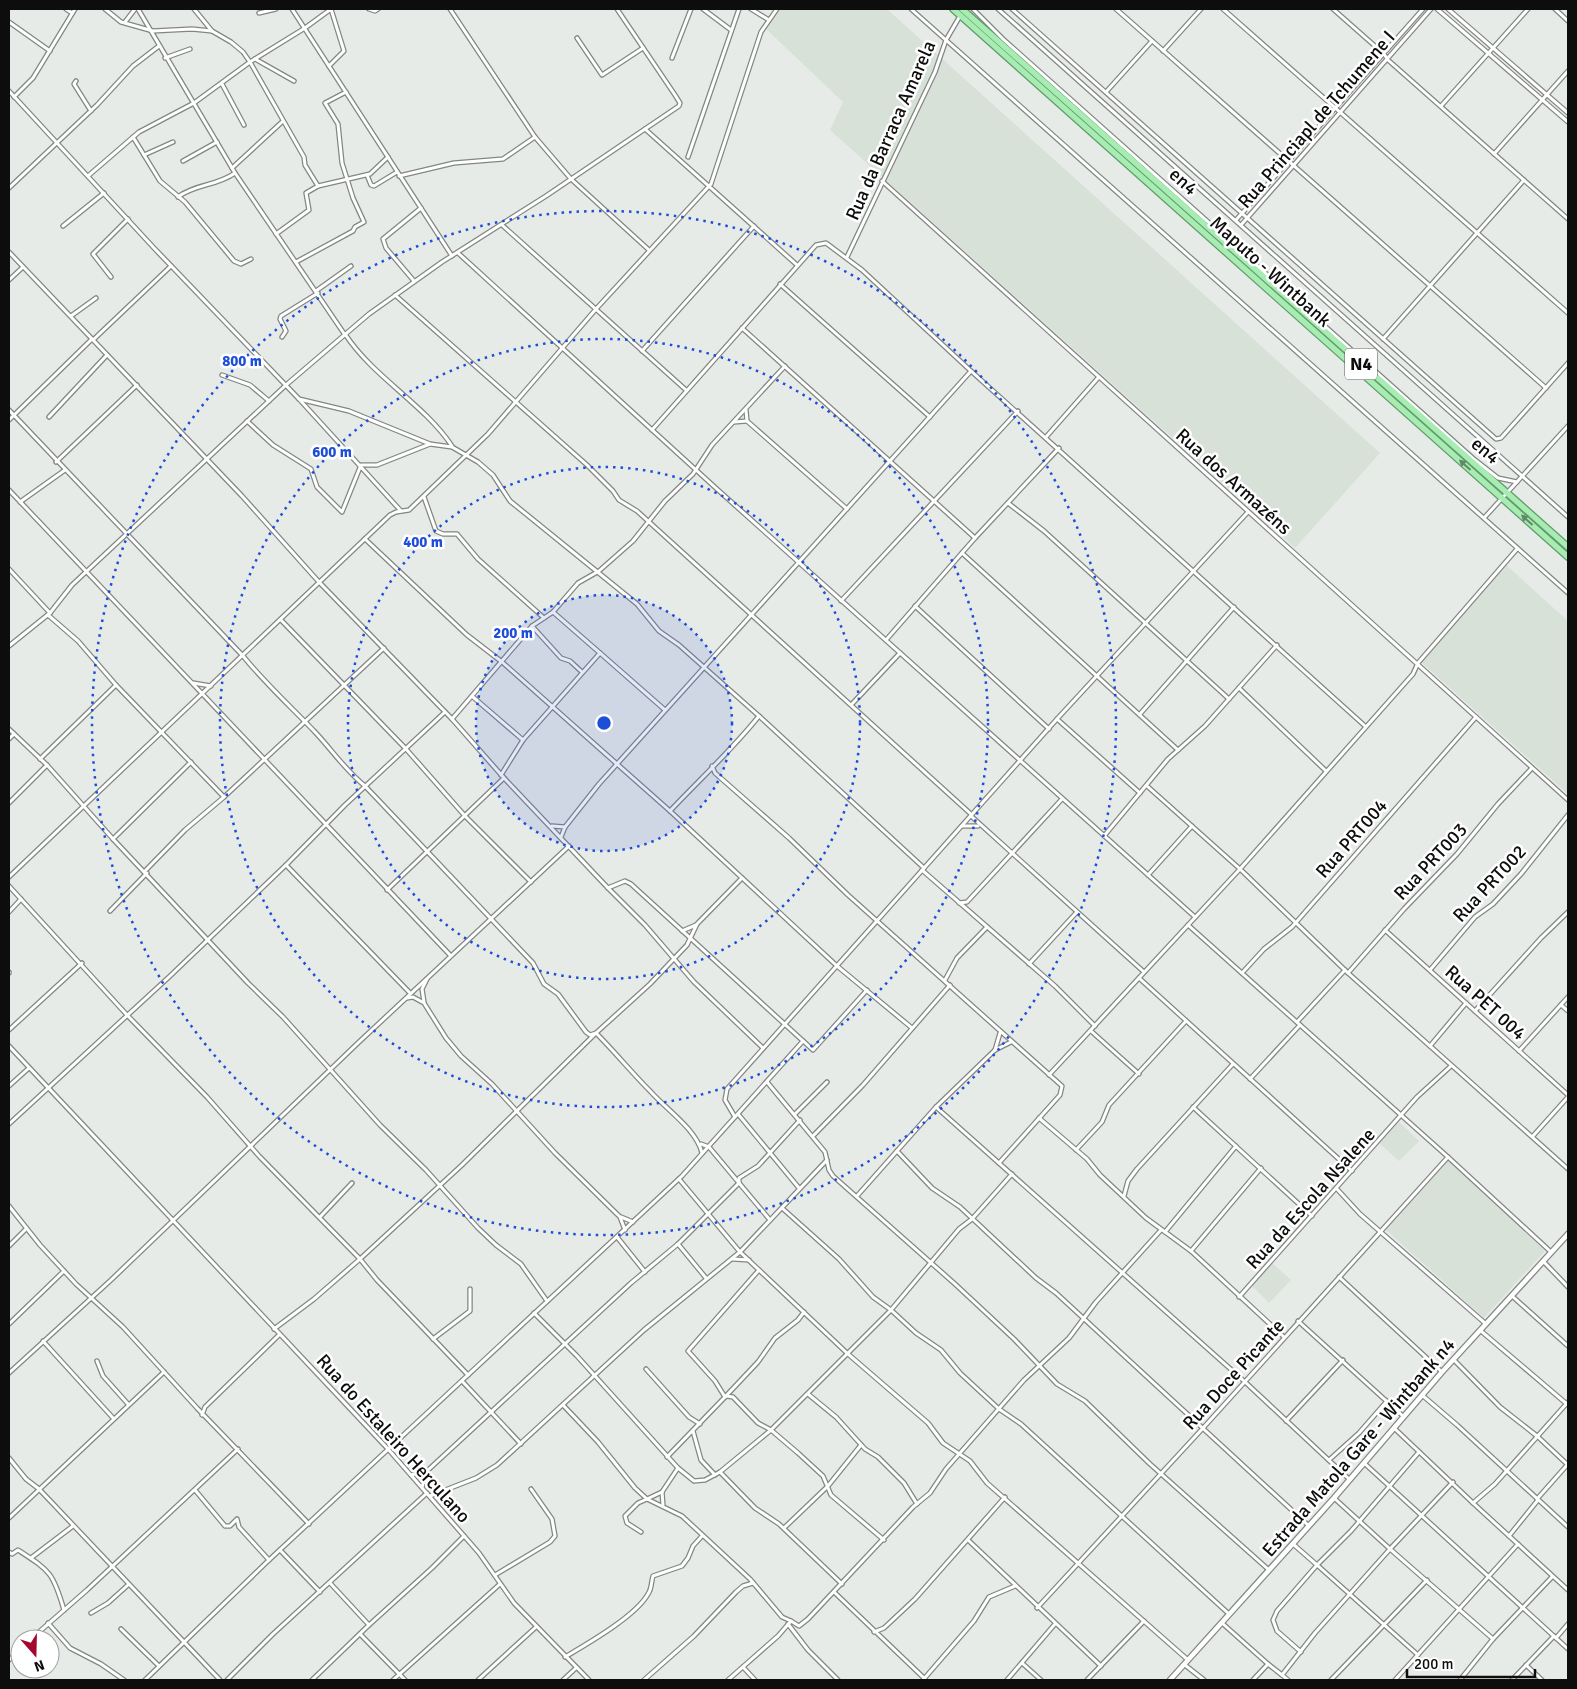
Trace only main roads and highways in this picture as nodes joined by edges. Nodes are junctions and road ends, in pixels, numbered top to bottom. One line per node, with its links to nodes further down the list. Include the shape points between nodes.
1 (953, 9): 2 (highway, Maputo - Wintbank / N4)
2 (964, 11): 3 (highway, Maputo - Wintbank / N4); 4 (highway, Maputo - Wintbank / N4, one-way to 2)
3 (1568, 547)
4 (1568, 557)

